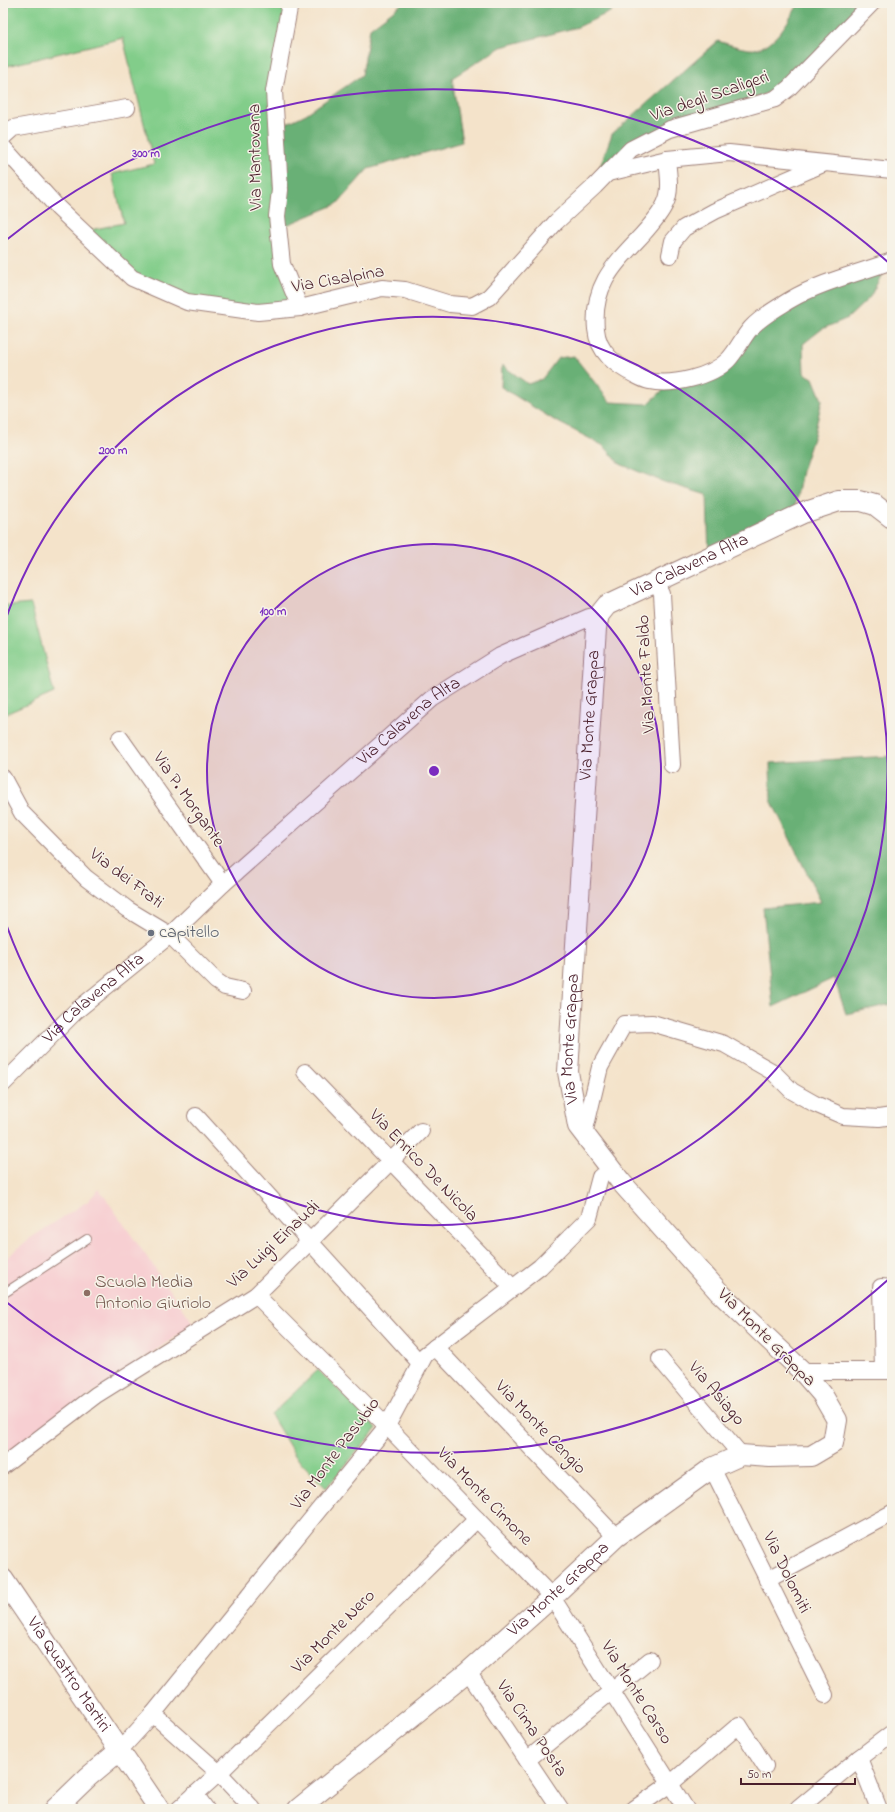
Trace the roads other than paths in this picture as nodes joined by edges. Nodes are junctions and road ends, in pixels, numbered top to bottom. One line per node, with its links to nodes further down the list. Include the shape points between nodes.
1 (290, 3): 12 (street, Via Mantovana, via 274,91 280,190 277,216 282,264)
2 (872, 3): 9 (street, Via degli Scaligeri, via 790,88 774,98 670,129 631,149)
3 (127, 108): 4 (street, via 13,128)
4 (3, 137)
5 (3, 147): 12 (street, Via Cisalpina, via 58,208 132,278 187,302 258,312)
6 (667, 159): 7 (street, Via Cisalpina, via 729,153); 9 (street, Via Cisalpina); 11 (street, via 669,184 666,203 652,223 614,265 599,291 595,315 597,336 606,355 624,369 648,381 673,383 712,372 728,360 751,328 766,315 792,299)
7 (824, 163): 8 (street, Via Cisalpina); 10 (street, via 684,228 673,242)
8 (892, 170)
9 (608, 173): 12 (street, Via Cisalpina, via 556,222 490,297 472,306 450,304 405,290 382,288)
10 (670, 255)
11 (892, 261)
12 (300, 308)
13 (892, 518): 14 (street, Via Calavena Alta, via 875,505 862,501 839,501 803,513)
14 (656, 582): 15 (street, Via Calavena Alta, via 607,605); 17 (street, Via Monte Faldo, via 662,594)
15 (599, 615): 19 (street, Via Calavena Alta, via 500,656 432,699); 27 (street, Via Monte Grappa, via 596,628 568,1072 578,1126)
16 (120, 738): 19 (street, Via P. Morgante)
17 (672, 765)
18 (3, 778): 20 (street, Via dei Frati, via 22,813 86,878 127,909)
19 (223, 884): 20 (street, Via Calavena Alta)
20 (170, 934): 21 (street, Via dei Frati, via 216,981 225,987); 23 (street, Via Calavena Alta, via 76,1011)
21 (243, 990)
22 (305, 1072): 28 (street, Via Enrico De Nicola)
23 (3, 1084)
24 (196, 1116): 31 (street)
25 (892, 1116): 27 (street, via 843,1116 792,1091 773,1072 724,1044 652,1023 624,1024 600,1067)
26 (421, 1131): 28 (street, Via Luigi Einaudi)
27 (584, 1134): 39 (street, Via Monte Grappa, via 621,1182 719,1292)
28 (390, 1161): 31 (street, Via Luigi Einaudi); 32 (street, Via Enrico De Nicola)
29 (600, 1177): 32 (street, Via Monte Pasubio, via 589,1218 540,1267)
30 (87, 1239): 34 (lane)
31 (310, 1241): 35 (street, Via Luigi Einaudi); 38 (street)
32 (513, 1288): 36 (street, Via Monte Pasubio)
33 (892, 1288): 40 (street, via 882,1287)
34 (3, 1294)
35 (256, 1295): 41 (street, Via Monte Cimone); 43 (street, Via Luigi Einaudi, via 96,1395)
36 (435, 1347): 38 (street, Via Monte Pasubio); 47 (street, Via Monte Cengio)
37 (660, 1359): 42 (street, Via Asiago)
38 (420, 1363): 41 (street, Via Monte Pasubio)
39 (802, 1371): 40 (street); 42 (street, Via Monte Grappa, via 822,1394 837,1420 833,1444 811,1456)
40 (887, 1371)
41 (387, 1426): 46 (street, Via Monte Cimone); 55 (street, Via Monte Pasubio)
42 (741, 1455): 44 (street, Via Monte Grappa)
43 (3, 1466)
44 (712, 1468): 47 (street, Via Monte Grappa); 49 (street, Via Dolomiti)
45 (892, 1513): 49 (street)
46 (477, 1519): 50 (street, Via Monte Cimone); 61 (street, Via Monte Nero)
47 (616, 1537): 50 (street, Via Monte Grappa)
48 (3, 1579): 57 (street, Via Quattro Martiri)
49 (767, 1580): 54 (street, Via Dolomiti)
50 (552, 1597): 52 (street, Via Monte Grappa); 53 (street, Via Monte Carso)
51 (650, 1660): 53 (street)
52 (468, 1672): 59 (street, Via Cima Posta); 70 (street, Via Monte Grappa)
53 (611, 1692): 59 (street); 62 (street, Via Monte Carso)
54 (825, 1695)
55 (153, 1714): 57 (street, Via Monte Pasubio); 61 (street)
56 (892, 1733): 58 (street)
57 (119, 1751): 65 (street); 66 (street, Via Quattro Martiri)
58 (859, 1758): 64 (street); 74 (street)
59 (527, 1760): 71 (street, Via Cima Posta)
60 (765, 1766): 62 (street, via 739,1725)
61 (219, 1773): 63 (street, Via Monte Nero); 69 (street)
62 (670, 1784): 72 (street); 73 (street, Via Monte Carso)
63 (195, 1794): 67 (street, Via Monte Nero); 68 (street)
64 (805, 1807)
65 (55, 1809)
66 (159, 1809)
67 (179, 1809)
68 (206, 1809)
69 (253, 1809)
70 (298, 1809)
71 (560, 1809)
72 (634, 1809)
73 (686, 1809)
74 (879, 1809)

